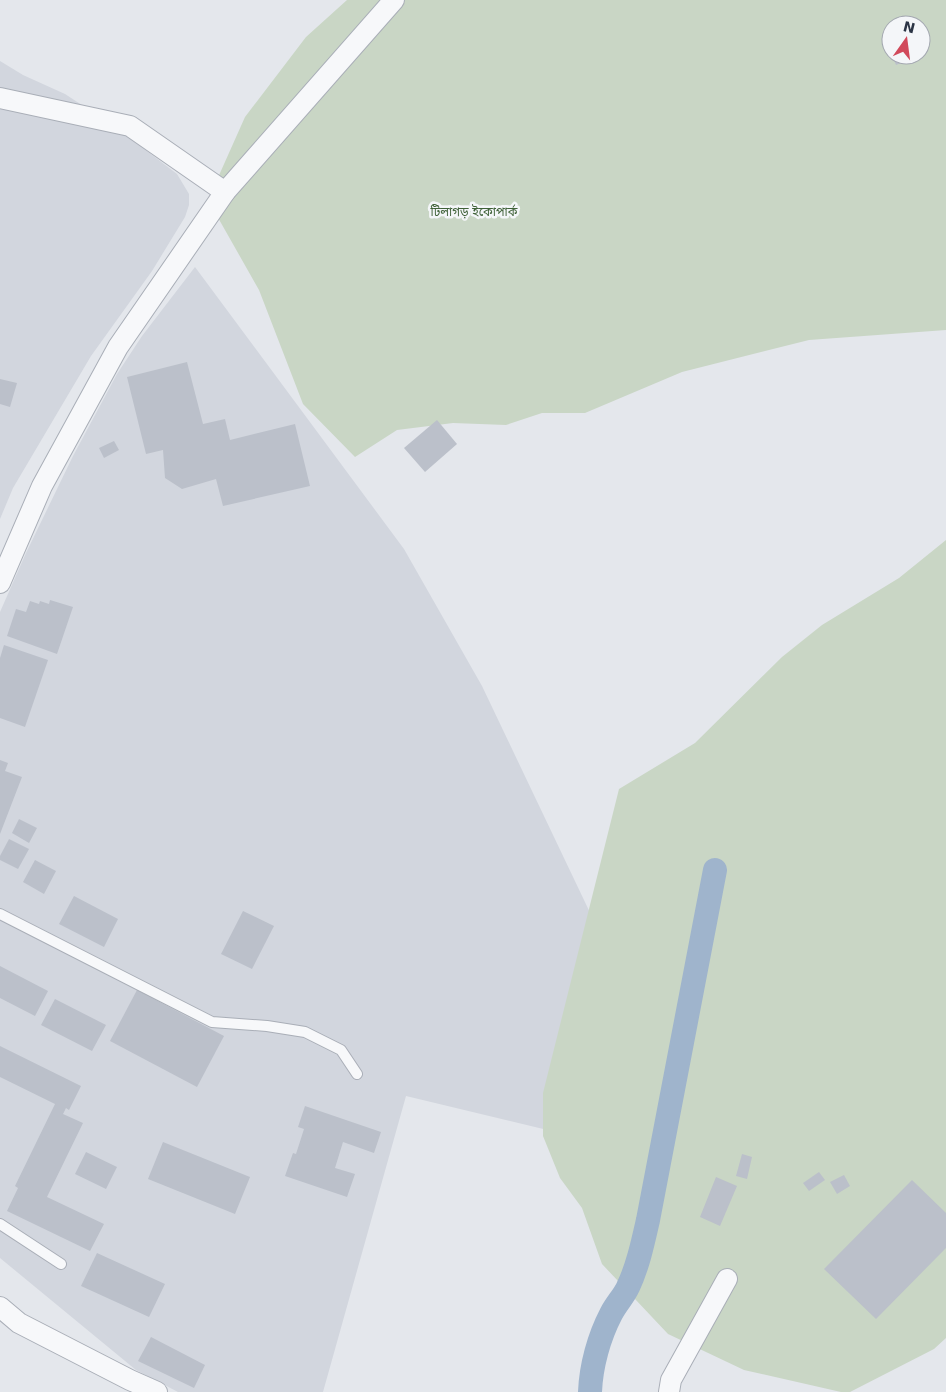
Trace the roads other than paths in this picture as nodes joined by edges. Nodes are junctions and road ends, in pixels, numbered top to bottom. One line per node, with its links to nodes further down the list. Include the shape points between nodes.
1 (394, 0): 3 (street)
2 (0, 98): 3 (street, via 130,126)
3 (225, 192): 4 (street, via 118,348 42,486)
4 (0, 583)
5 (0, 914): 6 (lane, via 212,1022 305,1032 341,1050)
6 (357, 1074)
7 (0, 1224): 8 (lane)
8 (61, 1264)
9 (727, 1279): 12 (street, via 672,1380)
10 (0, 1308): 11 (street, via 20,1323)
11 (157, 1392)
12 (669, 1392)

